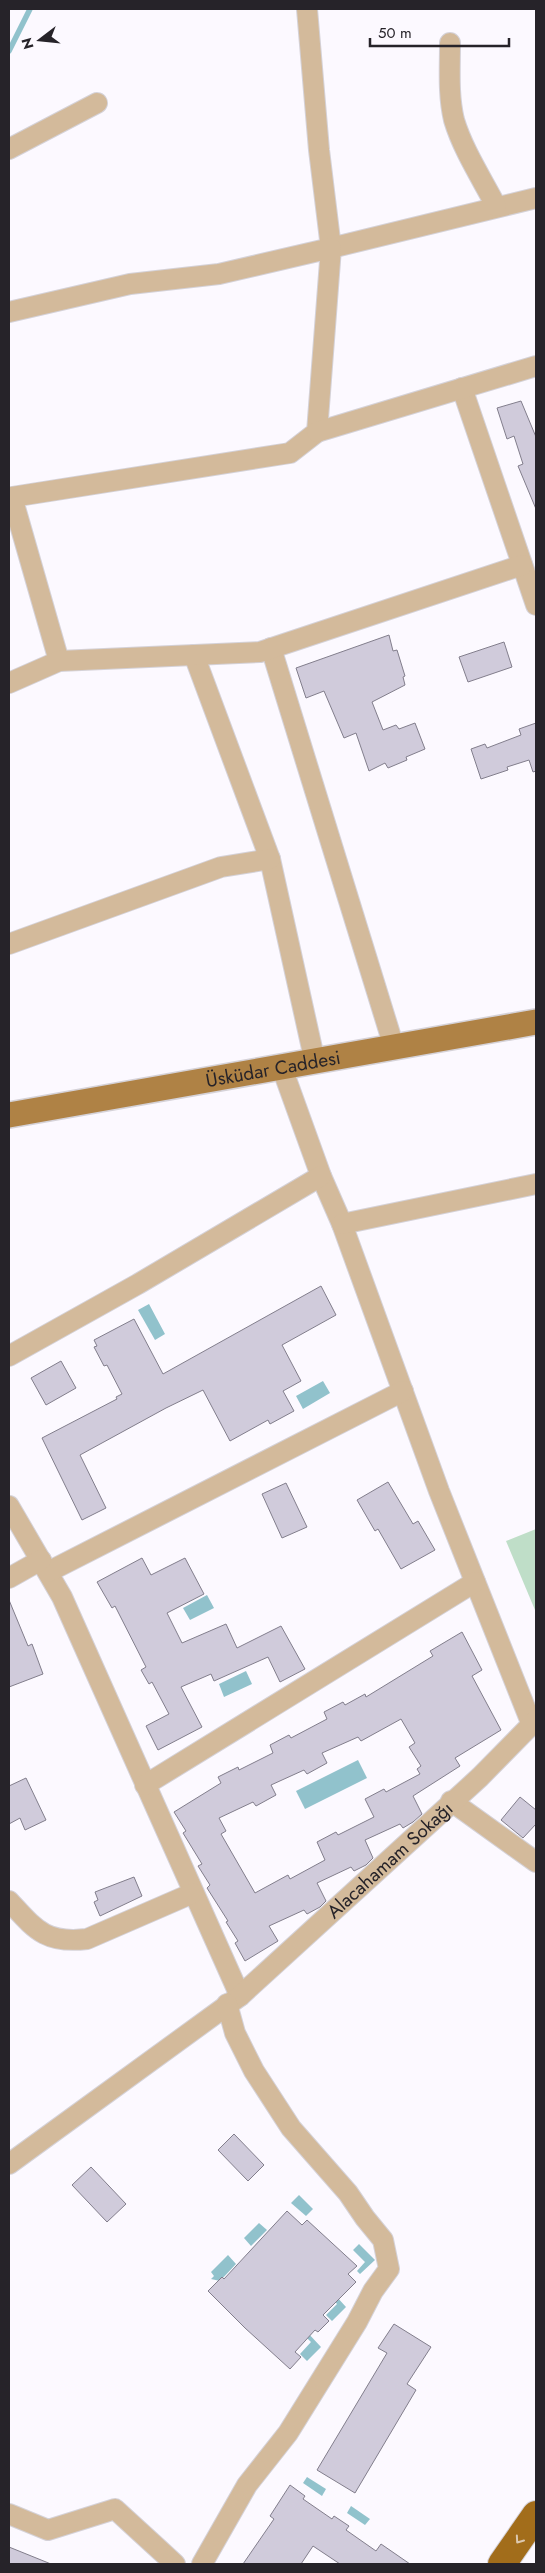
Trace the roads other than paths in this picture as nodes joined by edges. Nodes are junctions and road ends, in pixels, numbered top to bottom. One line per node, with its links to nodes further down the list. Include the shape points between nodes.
1 (307, 9): 7 (street)
2 (450, 43): 6 (street, via 454,119)
3 (97, 103): 4 (street)
4 (9, 149)
5 (536, 198): 6 (street)
6 (496, 206): 7 (street)
7 (331, 248): 8 (street, via 219,274 130,284); 11 (street)
8 (9, 312)
9 (536, 366): 10 (street)
10 (462, 388): 11 (street); 12 (street)
11 (317, 432): 16 (street, via 290,453 12,497)
12 (522, 565): 13 (street); 14 (street)
13 (536, 605)
14 (271, 648): 15 (street, via 260,652); 21 (street)
15 (194, 655): 16 (street); 18 (street)
16 (59, 661): 17 (street)
17 (9, 683)
18 (270, 859): 19 (street, via 221,868); 22 (street)
19 (9, 944)
20 (536, 1022): 21 (main road, Üsküdar Caddesi)
21 (394, 1048): 22 (main road, Üsküdar Caddesi)
22 (315, 1062): 23 (main road, Üsküdar Caddesi)
23 (282, 1068): 24 (main road, Üsküdar Caddesi); 25 (street)
24 (9, 1115)
25 (321, 1176): 27 (street); 28 (street)
26 (536, 1184): 27 (street)
27 (342, 1224): 29 (street)
28 (9, 1356)
29 (403, 1391): 31 (street); 33 (street)
30 (9, 1506): 31 (street)
31 (44, 1566): 32 (street); 35 (street, via 62,1597)
32 (9, 1578)
33 (475, 1582): 34 (street); 35 (street)
34 (534, 1722): 36 (street, Alacahamam Sokağı)
35 (145, 1785): 38 (street)
36 (451, 1801): 37 (street); 40 (street, Alacahamam Sokağı)
37 (536, 1862)
38 (193, 1893): 39 (street, via 87,1939 70,1941 36,1931); 40 (street)
39 (9, 1902)
40 (233, 2000): 41 (street, Alacahamam Sokağı); 45 (street, via 235,2032 254,2071 292,2128 383,2240 389,2269 288,2433 247,2485)
41 (9, 2164)
42 (9, 2514): 44 (street, via 48,2530 115,2509)
43 (536, 2515): 46 (highway, one-way to 46)
44 (175, 2564)
45 (202, 2564)
46 (502, 2564)

